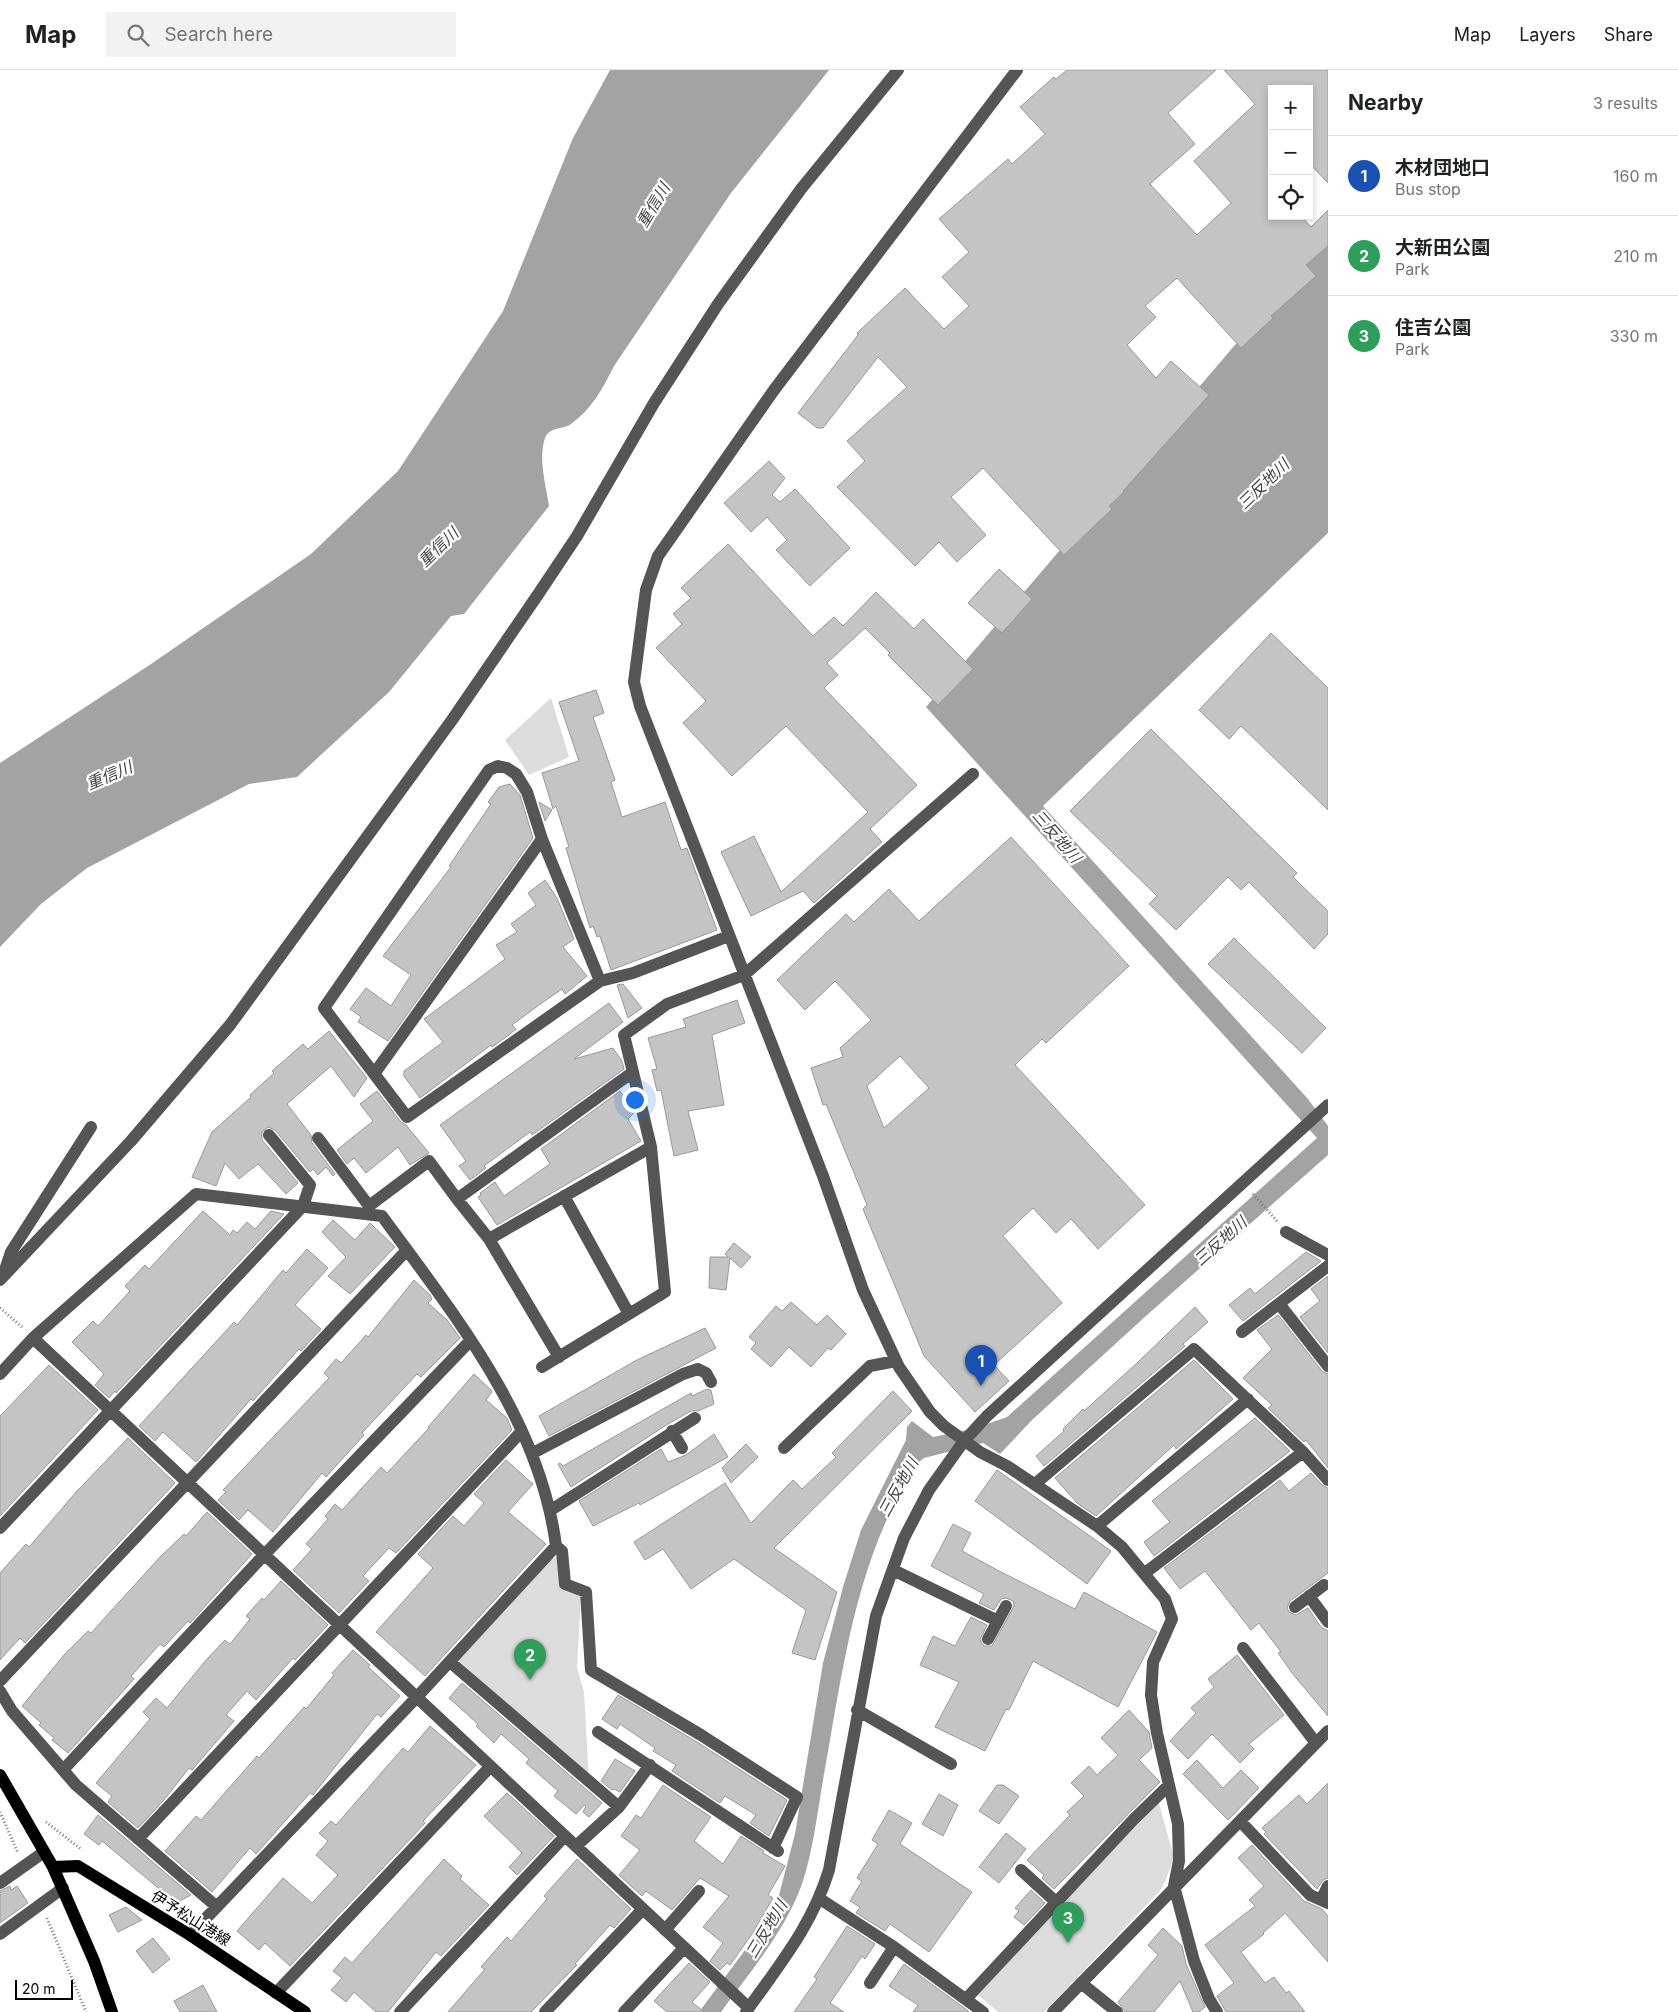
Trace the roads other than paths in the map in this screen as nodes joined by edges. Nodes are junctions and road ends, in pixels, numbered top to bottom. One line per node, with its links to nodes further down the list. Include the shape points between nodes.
1 (898, 70): 24 (street, via 801,189 718,304 539,593 452,720 236,1017 131,1141)
2 (1017, 70): 5 (street, via 774,390 658,556 646,590 634,682 640,706)
3 (973, 774): 6 (street)
4 (542, 839): 7 (street); 9 (street); 9 (street, via 527,792 516,774 498,766 489,770 324,1008)
5 (729, 936): 6 (street); 7 (street, via 633,973)
6 (744, 975): 8 (street, via 667,1004 624,1035); 31 (street, via 823,1176 863,1290)
7 (600, 980): 9 (street, via 407,1117)
8 (633, 1072): 14 (street); 16 (street)
9 (374, 1074)
10 (1328, 1105): 41 (street, via 1051,1356)
11 (91, 1128): 24 (street, via 11,1252)
12 (269, 1135): 17 (street, via 310,1184)
13 (318, 1138): 18 (street)
14 (651, 1147): 15 (street); 26 (street, via 665,1292)
15 (564, 1196): 20 (street); 26 (street)
16 (457, 1199): 18 (street, via 429,1162); 20 (street)
17 (303, 1206): 18 (street); 28 (street, via 196,1194); 37 (street)
18 (369, 1210): 21 (street, via 382,1216)
19 (1286, 1232): 22 (street)
20 (489, 1238): 30 (street)
21 (407, 1250): 29 (street); 47 (street)
22 (1328, 1255)
23 (1328, 1266): 25 (street)
24 (1, 1281)
25 (1280, 1304): 27 (street); 32 (street)
26 (629, 1314): 30 (street)
27 (1242, 1332)
28 (33, 1338): 34 (street); 37 (street)
29 (472, 1340): 39 (street); 53 (street)
30 (559, 1357): 33 (street)
31 (896, 1361): 41 (street, via 930,1412); 43 (street, via 870,1366)
32 (1328, 1366)
33 (542, 1367)
34 (0, 1374)
35 (711, 1382): 45 (street, via 706,1373 698,1369 683,1374)
36 (1248, 1399): 44 (street); 48 (street, via 1194,1349); 50 (street)
37 (112, 1411): 47 (street); 51 (street)
38 (695, 1418): 40 (street)
39 (522, 1431): 45 (street); 62 (street)
40 (672, 1431): 42 (street); 49 (street)
41 (964, 1441): 48 (street); 54 (street, via 929,1490 904,1538)
42 (682, 1448)
43 (784, 1448)
44 (1303, 1452): 46 (street); 55 (street)
45 (533, 1453): 49 (street)
46 (1328, 1480)
47 (188, 1481): 53 (street); 66 (street)
48 (1035, 1484): 50 (street)
49 (551, 1510): 52 (street)
50 (1097, 1526): 55 (street)
51 (0, 1528)
52 (556, 1546): 65 (street); 73 (street, via 562,1552 565,1584 586,1592 591,1670 797,1797 776,1850)
53 (265, 1554): 62 (street); 76 (street)
54 (893, 1570): 60 (street); 69 (street, via 876,1616)
55 (1145, 1573): 78 (street, via 1165,1599 1172,1619 1153,1662 1152,1695)
56 (1324, 1585): 57 (street)
57 (1309, 1596): 59 (street); 61 (street)
58 (1006, 1606): 60 (street)
59 (1295, 1607)
60 (998, 1621): 63 (street)
61 (1328, 1622)
62 (340, 1623): 68 (street); 82 (street)
63 (988, 1639)
64 (1244, 1648): 72 (street)
65 (450, 1662): 68 (street); 79 (street)
66 (0, 1681)
67 (0, 1691): 76 (street, via 12,1711)
68 (417, 1696): 75 (street); 95 (street)
69 (857, 1710): 74 (street); 92 (street, via 829,1870)
70 (1328, 1731): 72 (street)
71 (598, 1732): 73 (street)
72 (1316, 1743): 80 (street)
73 (650, 1764): 79 (street)
74 (951, 1764)
75 (490, 1767): 81 (street); 104 (street)
76 (64, 1770): 82 (street, via 76,1785)
77 (0, 1775): 84 (main road)
78 (1169, 1785): 88 (street, via 1178,1824 1179,1860); 93 (street)
79 (619, 1807): 83 (street)
80 (1240, 1821): 88 (street); 94 (street, via 1310,1896)
81 (565, 1836): 83 (street); 109 (street)
82 (138, 1840): 95 (street)
83 (576, 1846): 96 (street)
84 (44, 1852): 85 (main road); 87 (street)
85 (54, 1866): 90 (main road); 99 (main road, 伊予松山港線, via 78,1866)
86 (1021, 1870): 93 (street)
87 (0, 1883)
88 (1174, 1886): 103 (street); 115 (street, via 1194,1960)
89 (1328, 1886): 94 (street)
90 (63, 1888): 98 (street); 107 (main road)
91 (699, 1890): 97 (street)
92 (820, 1898): 100 (street); 106 (street, via 804,1930)
93 (1056, 1902): 105 (street)
94 (1324, 1902)
95 (217, 1907): 99 (street)
96 (643, 1909): 97 (street); 110 (street)
97 (665, 1930): 101 (street)
98 (0, 1934)
99 (190, 1935): 104 (main road, 伊予松山港線)
100 (894, 1947): 102 (street); 105 (street)
101 (684, 1948): 106 (street); 111 (street)
102 (870, 1983)
103 (1081, 1983): 113 (street); 114 (street)
104 (276, 1993): 108 (main road, 伊予松山港線)
105 (966, 1999): 112 (street)
106 (746, 2007)
107 (112, 2012)
108 (305, 2012)
109 (400, 2012)
110 (545, 2012)
111 (624, 2012)
112 (983, 2012)
113 (1052, 2012)
114 (1117, 2012)
115 (1217, 2012)

